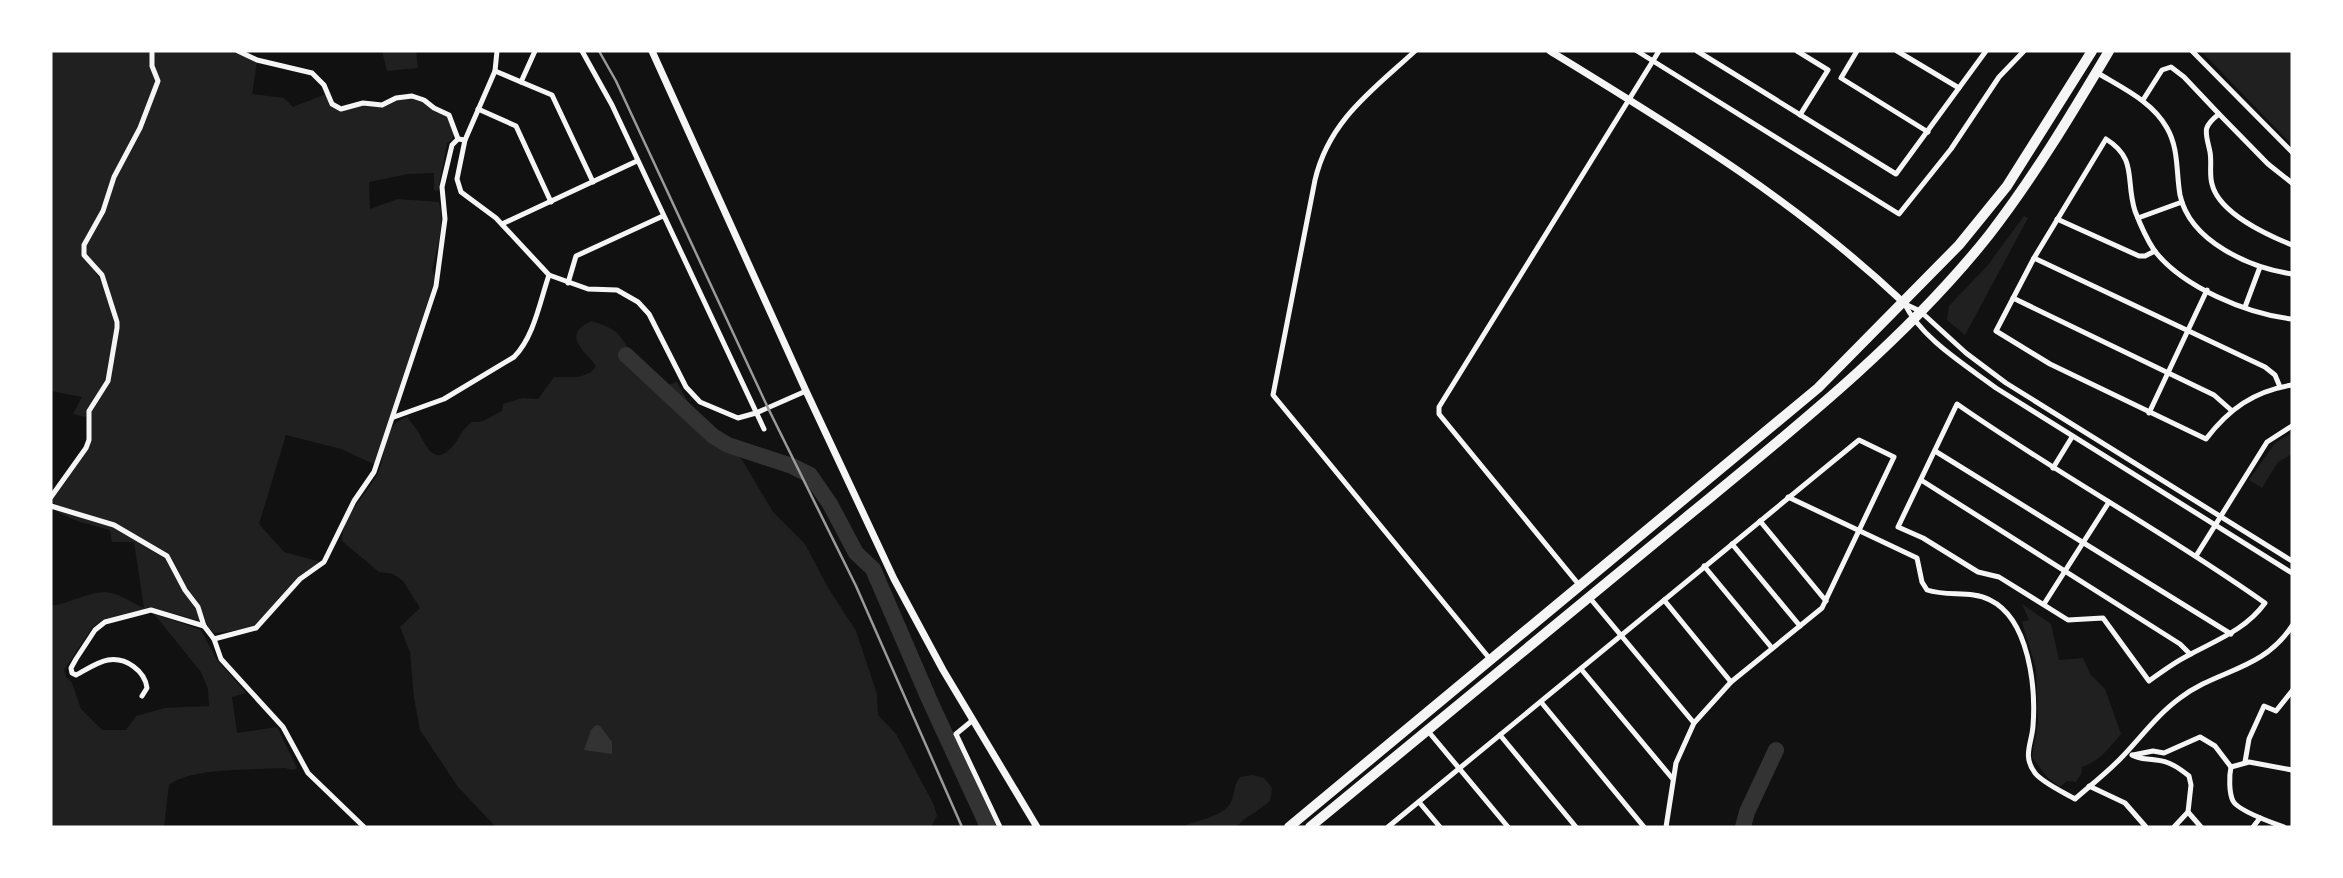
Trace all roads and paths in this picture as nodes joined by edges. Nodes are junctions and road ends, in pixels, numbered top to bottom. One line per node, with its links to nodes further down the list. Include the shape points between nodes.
1 (152, 51): 70 (street, via 158,81 83,250 102,275 117,322 108,381 89,411 86,448)
2 (238, 51): 31 (street, via 257,61 312,73 324,85 332,104 341,109 363,103 382,106 405,96 424,100 449,115)
3 (497, 51): 21 (street)
4 (535, 51): 23 (street)
5 (582, 51): 33 (street)
6 (652, 51): 59 (street)
7 (1415, 51): 98 (street, via 1347,114 1325,149 1273,396)
8 (1550, 51): 25 (street)
9 (1637, 51): 20 (street)
10 (1659, 51): 20 (street)
11 (1696, 51): 29 (street)
12 (1797, 51): 29 (street, via 1828,70)
13 (1857, 51): 30 (street, via 1841,78)
14 (1897, 51): 24 (street)
15 (1986, 51): 24 (street)
16 (2024, 51): 20 (street, via 1999,77 1951,149 1899,214)
17 (2092, 51): 51 (highway, via 2007,186 1959,246)
18 (2109, 51): 22 (highway)
19 (2192, 51): 32 (street)
20 (1653, 61): 25 (street)
21 (495, 71): 23 (street); 27 (street)
22 (2096, 72): 26 (street); 53 (highway, via 1989,235)
23 (521, 82): 34 (street, via 552,95)
24 (1959, 88): 30 (street)
25 (1629, 99): 51 (street, via 1776,196); 85 (street, via 1439,407 1439,414)
26 (2143, 100): 28 (street, via 2162,71 2171,67); 37 (street, via 2171,135)
27 (478, 110): 31 (street); 36 (street, via 516,127)
28 (2219, 114): 35 (street); 42 (street, via 2207,124 2205,133 2217,195 2234,214)
29 (1800, 115): 30 (street, via 1896,174)
30 (1928, 132)
31 (462, 140): 41 (street, via 459,187); 63 (street, via 452,145 442,187 445,219 436,286)
32 (2292, 152)
33 (638, 161): 34 (street); 38 (street)
34 (593, 182): 36 (street)
35 (2292, 183)
36 (551, 202): 41 (street)
37 (2182, 202): 39 (street); 45 (street, via 2208,237)
38 (663, 216): 48 (street, via 576,256); 61 (street)
39 (2138, 218): 40 (street, via 2128,162 2106,139); 43 (street)
40 (2057, 219): 43 (street, via 2139,257); 44 (street)
41 (502, 224): 47 (street)
42 (2292, 245)
43 (2155, 251): 49 (street, via 2176,272)
44 (2034, 258): 50 (street); 55 (street)
45 (2260, 267): 46 (street); 52 (street)
46 (2292, 274)
47 (549, 275): 48 (street); 63 (street, via 535,318 514,357 444,399)
48 (568, 283): 61 (street, via 617,290 631,297 649,314 686,387 699,401 738,418)
49 (2207, 290): 52 (street); 55 (street)
50 (2013, 298): 56 (street); 62 (street, via 1997,333)
51 (1904, 303): 53 (street); 53 (street); 85 (highway, via 1818,388)
52 (2245, 307): 54 (street)
53 (1916, 315): 66 (street, via 1958,360); 74 (street, via 2007,383); 86 (highway, via 1822,404)
54 (2292, 319)
55 (2188, 331): 56 (street); 58 (street, via 2269,369)
56 (2168, 373): 60 (street); 62 (street)
57 (2292, 385): 58 (street)
58 (2280, 387): 60 (street, via 2254,395)
59 (806, 391): 61 (street); 104 (street, via 894,579)
60 (2231, 410): 62 (street, via 2206,439)
61 (756, 413): 65 (street)
62 (2149, 413)
63 (394, 417): 95 (street, via 374,472 324,562 300,579 256,628)
64 (2292, 426): 74 (street, via 2267,442)
65 (764, 429)
66 (2072, 437): 68 (street); 76 (street)
67 (1935, 451): 68 (street, via 1957,404); 69 (street); 78 (street)
68 (2053, 468): 72 (street)
69 (1921, 480): 83 (street); 89 (street, via 1898,527)
70 (51, 497)
71 (1788, 497): 75 (street); 77 (street); 77 (street, via 1859,440 1871,445 1894,457)
72 (2109, 502): 78 (street); 80 (street)
73 (51, 505): 90 (street, via 114,525 164,553 198,607)
74 (2221, 516): 76 (street); 81 (street)
75 (1760, 521): 79 (street); 88 (street)
76 (2215, 526): 80 (street); 84 (street)
77 (1860, 532): 88 (street); 115 (street, via 1917,558 1927,590 1941,595 1978,595 2013,618 2032,684 2030,764 2035,774 2075,799)
78 (2083, 542): 83 (street); 94 (street)
79 (1732, 544): 82 (street); 91 (street)
80 (2196, 556): 94 (street, via 2265,603)
81 (2292, 561)
82 (1704, 566): 87 (street); 96 (street)
83 (2066, 570): 89 (street); 97 (street)
84 (2292, 573)
85 (1580, 586): 98 (highway)
86 (1589, 597): 93 (street); 106 (highway)
87 (1664, 600): 93 (street); 100 (street)
88 (1826, 601): 91 (street)
89 (2044, 604): 97 (street, via 2068,620 2103,618 2149,681)
90 (204, 626): 95 (street); 102 (street, via 151,610 105,622 95,630 72,673 117,660 146,678)
91 (1800, 626): 96 (street)
92 (2292, 626): 108 (street, via 2253,663 2181,697)
93 (1622, 635): 99 (street); 105 (street)
94 (2231, 635): 97 (street)
95 (214, 639): 119 (street, via 221,659 283,727 308,773)
96 (1772, 648): 100 (street)
97 (2190, 654)
98 (1490, 659): 122 (highway)
99 (1581, 669): 103 (street); 114 (street)
100 (1731, 682): 105 (street)
101 (2292, 691): 110 (street, via 2276,711 2264,706 2249,739)
102 (142, 695)
103 (1541, 702): 107 (street); 128 (street)
104 (973, 720): 120 (street, via 956,734); 121 (street)
105 (1694, 723): 114 (street)
106 (1428, 731): 112 (street); 123 (highway)
107 (1500, 735): 112 (street); 127 (street)
108 (2126, 753): 109 (street); 115 (street)
109 (2133, 755): 111 (street, via 2164,753 2200,737 2219,750); 117 (street, via 2171,764 2189,776)
110 (2245, 762): 111 (street); 113 (street)
111 (2231, 767): 118 (street, via 2232,800)
112 (1459, 770): 116 (street); 126 (street)
113 (2292, 770)
114 (1672, 778): 129 (street)
115 (2089, 786): 130 (street, via 2125,803)
116 (1419, 802): 124 (street); 125 (street)
117 (2189, 812): 131 (street); 132 (street)
118 (2260, 818): 133 (street); 134 (street)
119 (364, 827)
120 (1000, 827)
121 (1037, 827)
122 (1289, 827)
123 (1310, 827)
124 (1388, 827)
125 (1440, 827)
126 (1508, 827)
127 (1576, 827)
128 (1644, 827)
129 (1666, 827)
130 (2146, 827)
131 (2174, 827)
132 (2201, 827)
133 (2253, 827)
134 (2284, 827)

